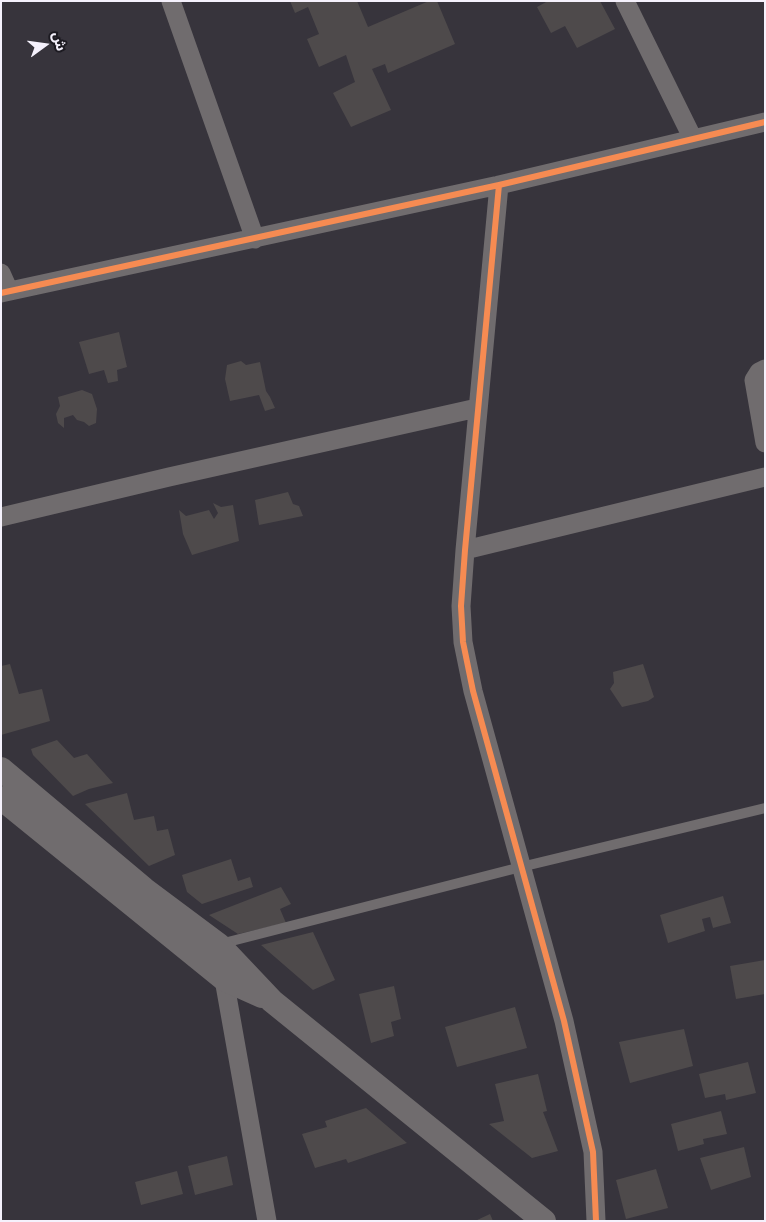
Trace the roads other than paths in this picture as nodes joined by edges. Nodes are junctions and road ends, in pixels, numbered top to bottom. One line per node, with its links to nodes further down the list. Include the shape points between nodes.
1 (171, 1): 6 (street)
2 (625, 1): 4 (street)
3 (765, 122): 4 (street)
4 (693, 139): 5 (street)
5 (499, 185): 6 (street); 10 (street)
6 (255, 239): 8 (street)
7 (1, 273): 8 (street)
8 (5, 292)
9 (765, 370): 11 (street, via 759,372 754,380)
10 (477, 408): 13 (street); 14 (street)
11 (765, 443)
12 (765, 477): 14 (street)
13 (1, 517)
14 (465, 550): 18 (street, via 461,606 467,666)
15 (1, 769): 19 (street, via 144,889)
16 (1, 798): 20 (street)
17 (765, 808): 18 (lane)
18 (521, 867): 19 (lane); 24 (street, via 564,1021 593,1152)
19 (218, 944): 20 (street); 21 (street)
20 (224, 979): 21 (street); 22 (street)
21 (272, 1001): 23 (street)
22 (267, 1221)
23 (544, 1221)
24 (596, 1221)

